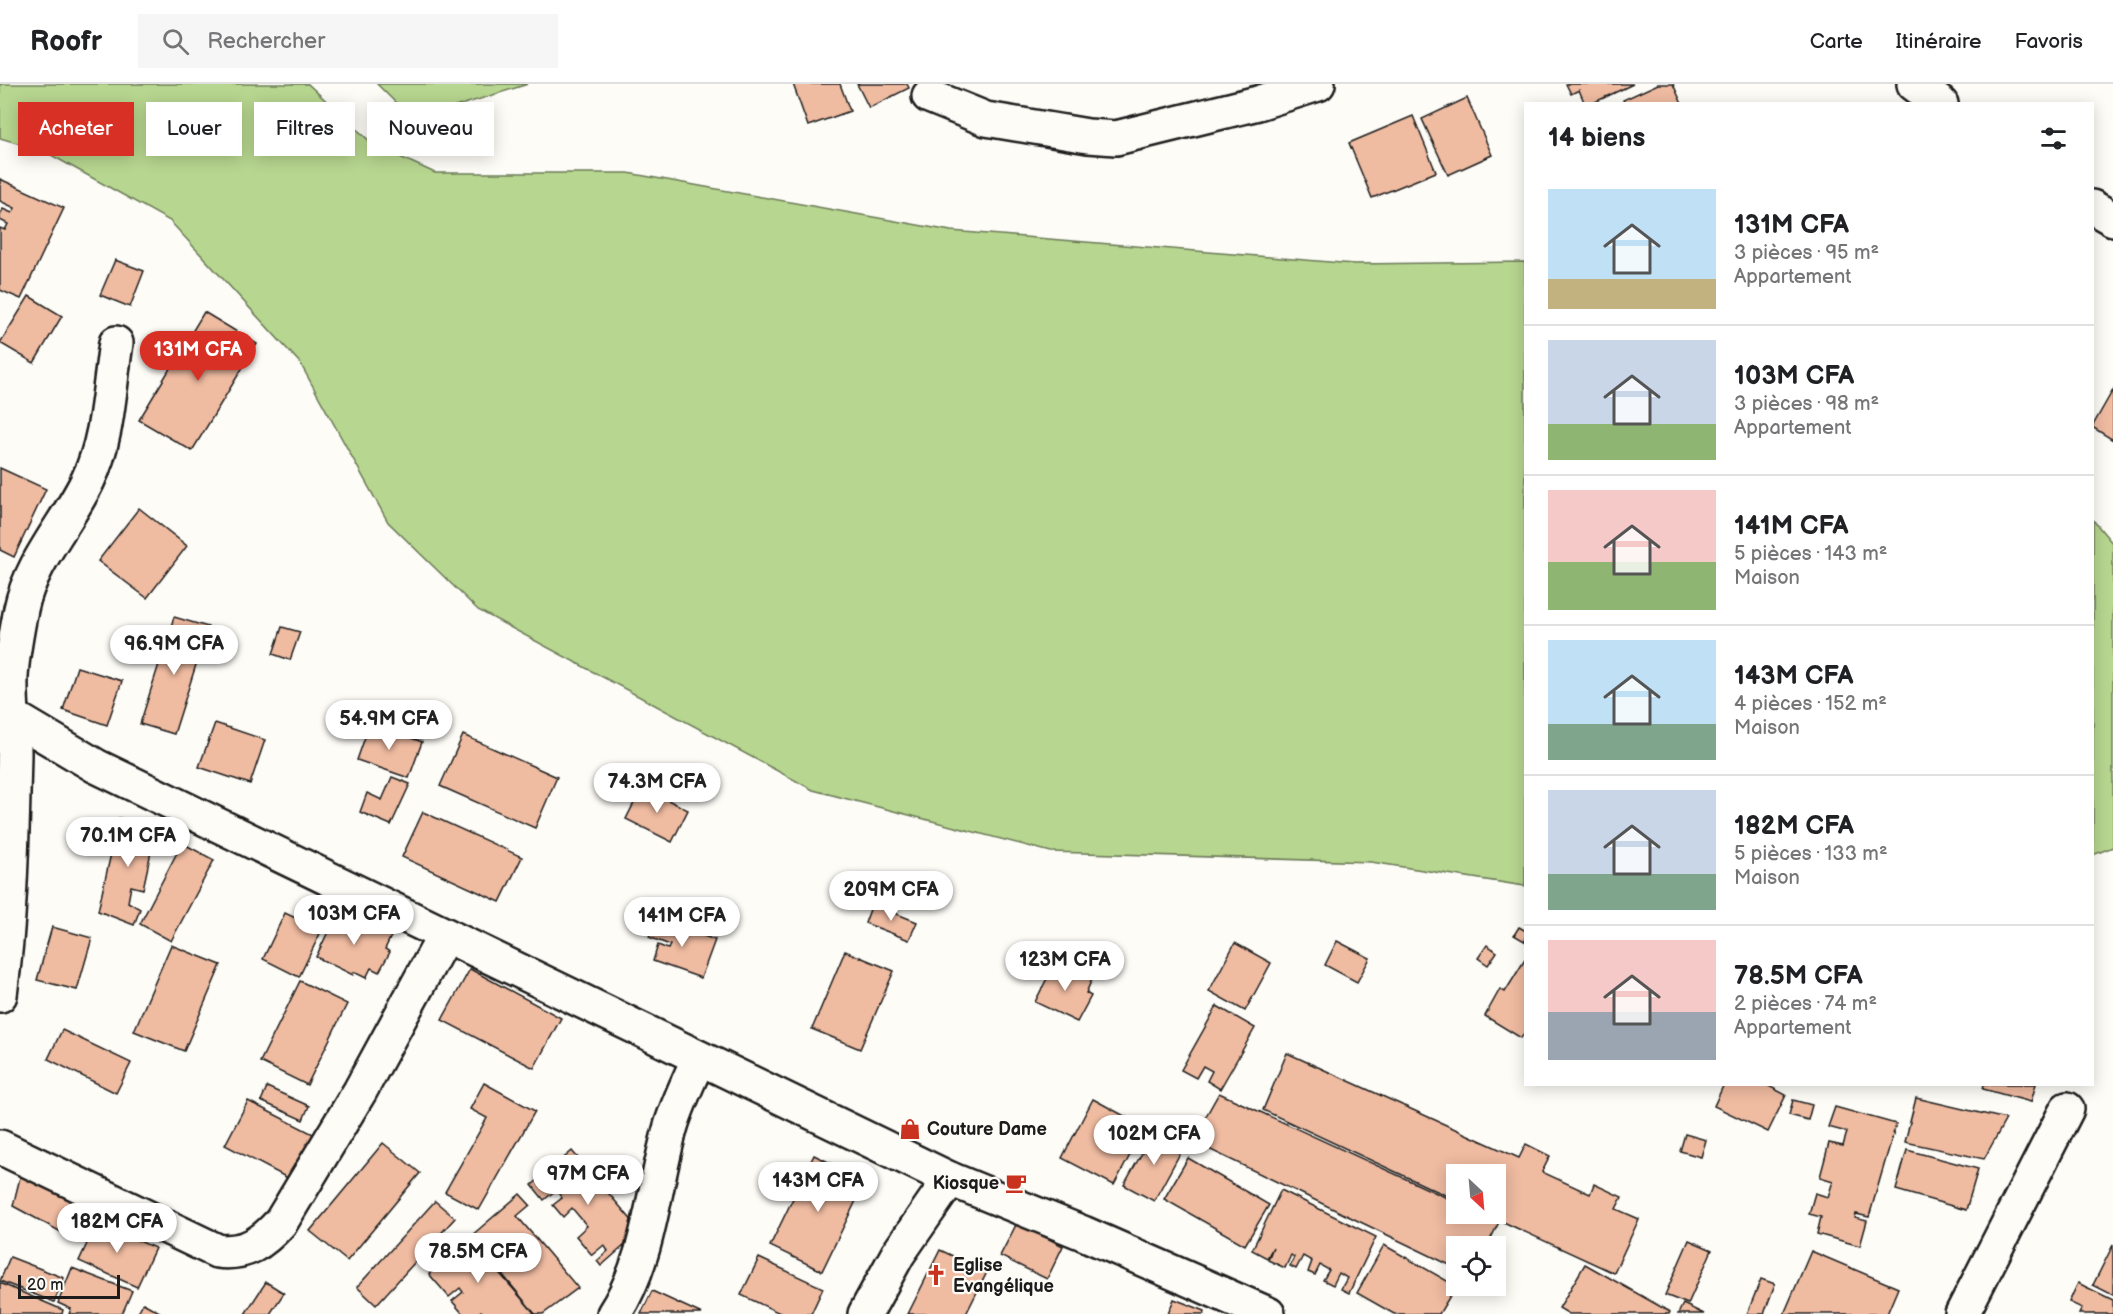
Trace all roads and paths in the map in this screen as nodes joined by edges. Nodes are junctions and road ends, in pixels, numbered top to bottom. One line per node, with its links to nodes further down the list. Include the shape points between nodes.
1 (1318, 84): 2 (street, via 1116,138 986,119)
2 (929, 96)
3 (2094, 208): 4 (street)
4 (2113, 219)
5 (116, 343): 6 (street, via 96,459 88,481 27,586)
6 (7, 713): 7 (street, via 96,766); 8 (street, via 9,927)
7 (445, 935): 9 (street); 11 (street, via 360,1091 281,1221 267,1238 243,1251 217,1251)
8 (0, 995)
9 (699, 1058): 12 (street); 13 (street, via 672,1125 637,1270)
10 (2067, 1109): 16 (street)
11 (0, 1146)
12 (950, 1179): 14 (street, via 898,1254); 15 (street)
13 (614, 1314)
14 (865, 1314)
15 (1268, 1314)
16 (1962, 1314)

